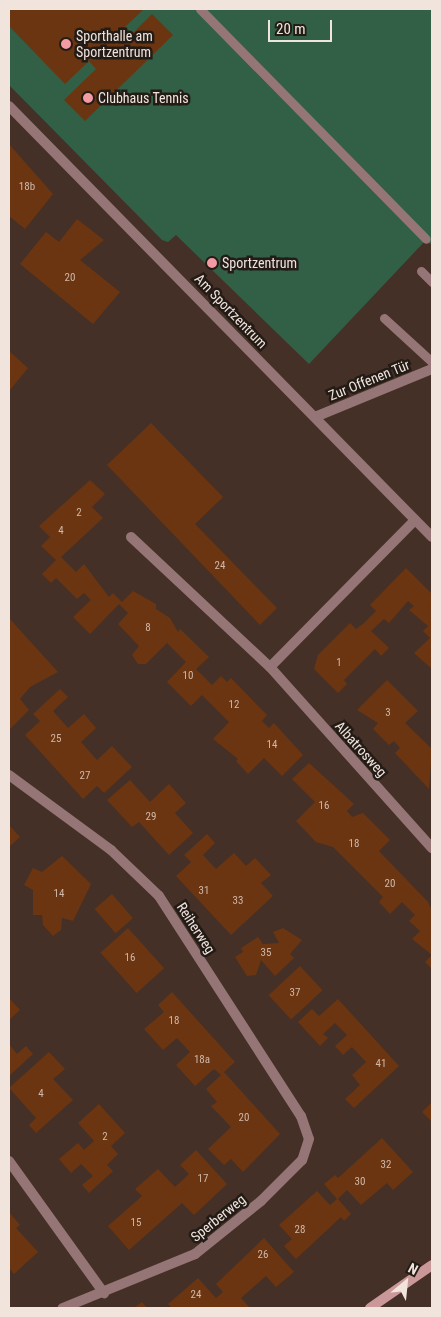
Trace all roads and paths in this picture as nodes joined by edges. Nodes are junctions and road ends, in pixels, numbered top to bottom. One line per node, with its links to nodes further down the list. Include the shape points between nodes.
1 (200, 9): 3 (lane)
2 (9, 106): 9 (street, Am Sportzentrum)
3 (426, 239)
4 (421, 271): 5 (lane)
5 (432, 282)
6 (384, 318): 7 (lane)
7 (432, 362)
8 (432, 369): 9 (street, Zur Offenen Tür)
9 (316, 417): 10 (street, Am Sportzentrum)
10 (415, 520): 12 (street, Am Sportzentrum); 13 (street)
11 (131, 537): 13 (street, Albatrosweg)
12 (432, 537)
13 (270, 667): 15 (street, Albatrosweg)
14 (9, 775): 16 (street, Reiherweg, via 111,850 159,896 301,1116)
15 (432, 848)
16 (309, 1139): 19 (street, Sperberweg, via 302,1160 261,1201 195,1254)
17 (9, 1161): 19 (street)
18 (432, 1265): 21 (main road)
19 (104, 1292): 20 (street, Sperberweg)
20 (63, 1308)
21 (370, 1308)

